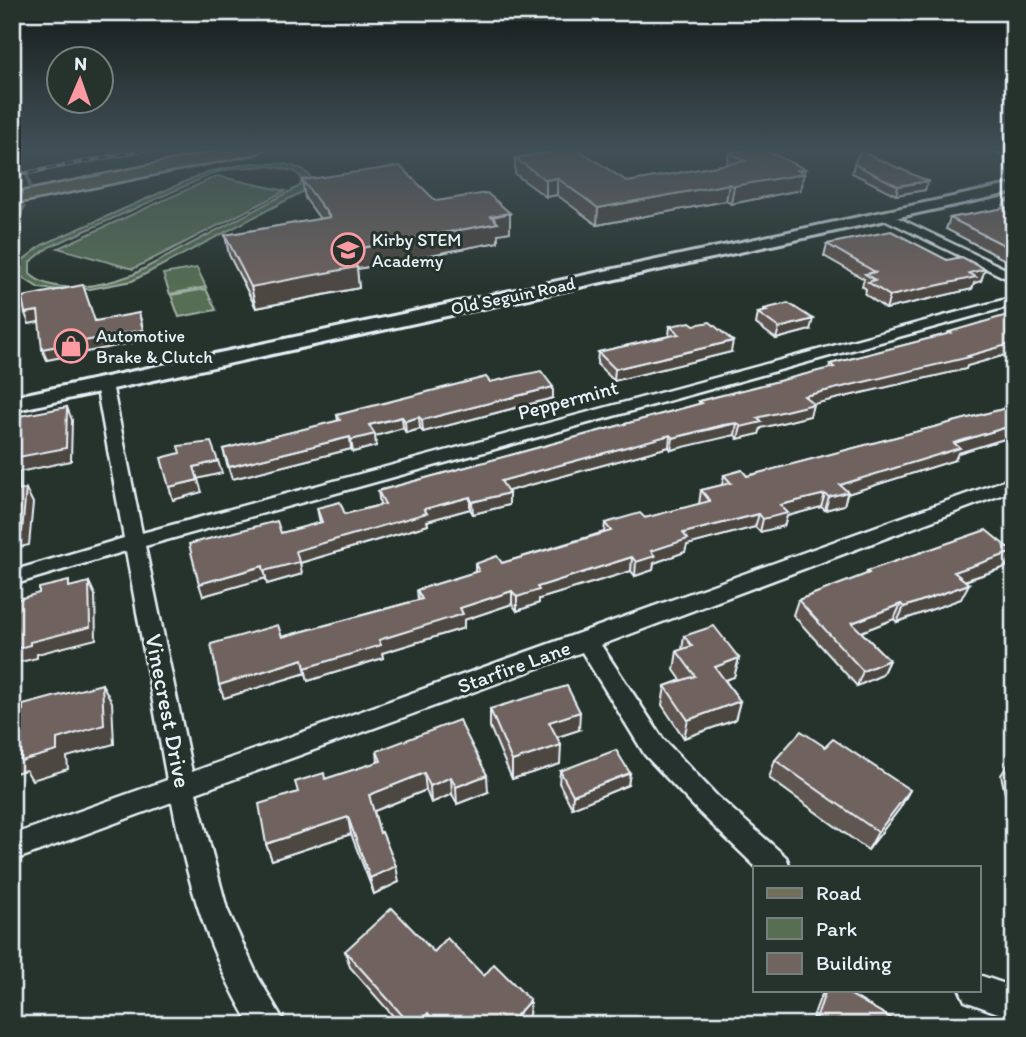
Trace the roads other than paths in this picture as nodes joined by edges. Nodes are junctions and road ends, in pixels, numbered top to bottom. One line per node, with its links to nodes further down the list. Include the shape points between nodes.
1 (976, 196): 2 (street, Old Seguin Road)
2 (886, 216): 3 (street); 5 (street, Old Seguin Road)
3 (1014, 278)
4 (1014, 302): 8 (street, Peppermint)
5 (104, 384): 6 (street, Old Seguin Road); 8 (street, Vinecrest Drive)
6 (12, 404)
7 (1014, 483): 10 (street, Starfire Lane)
8 (134, 542): 9 (street, Peppermint); 11 (street, Vinecrest Drive)
9 (12, 578)
10 (587, 641): 11 (street, Starfire Lane); 13 (street, via 654,747)
11 (182, 786): 12 (street, Starfire Lane); 16 (street, Vinecrest Drive, via 194,851 221,938)
12 (12, 848)
13 (775, 866)
14 (981, 992): 15 (street)
15 (1014, 1003)
16 (270, 1025)

